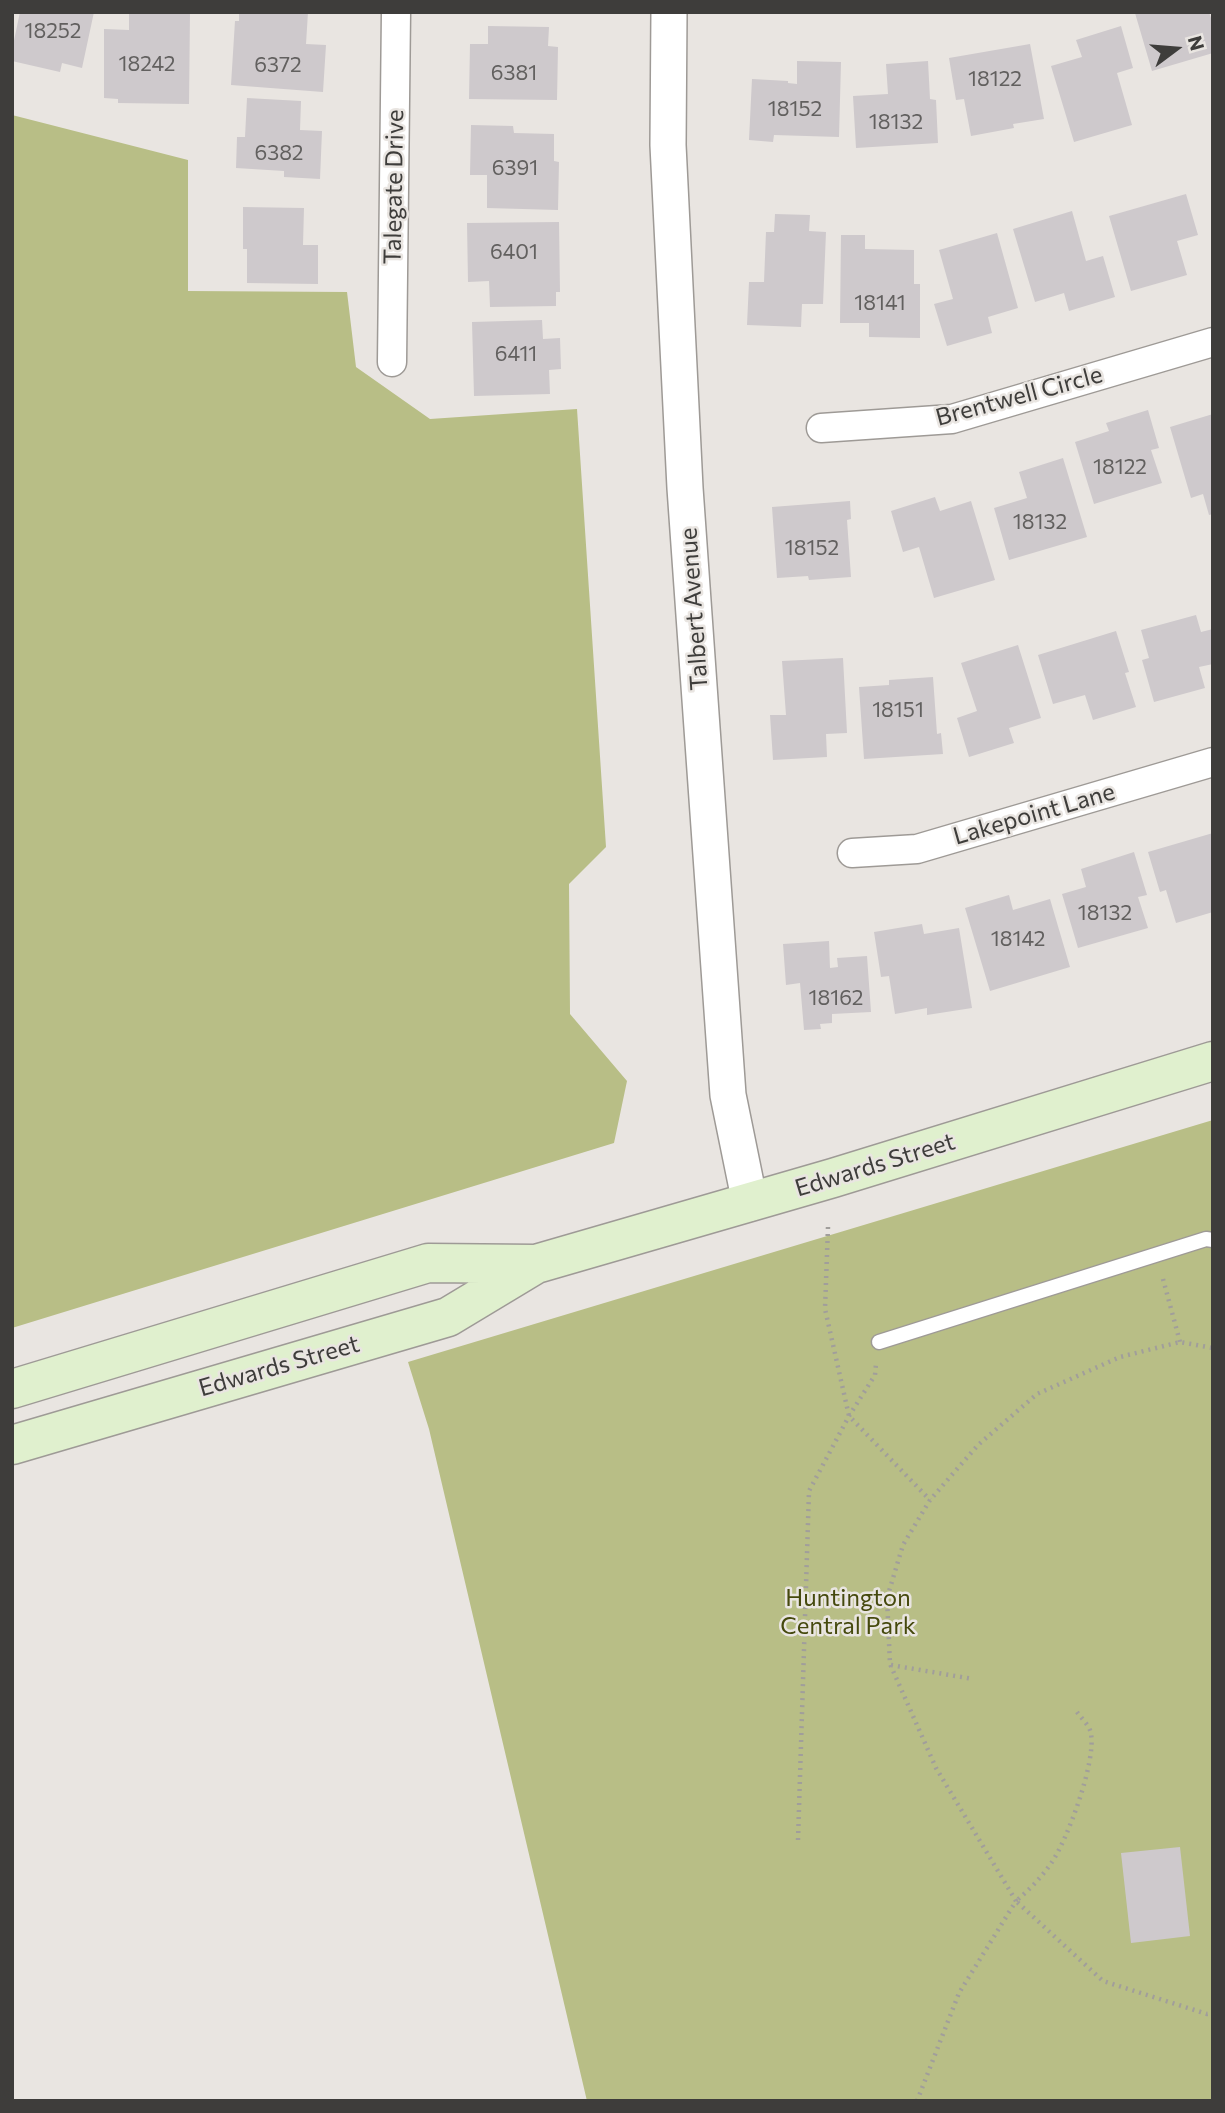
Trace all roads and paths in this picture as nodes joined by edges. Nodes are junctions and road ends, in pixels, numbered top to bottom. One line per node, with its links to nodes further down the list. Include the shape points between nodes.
1 (396, 12): 4 (street, Talegate Drive)
2 (670, 12): 9 (street, Talbert Avenue, via 668,145 685,488 728,1095)
3 (1213, 342): 5 (street, Brentwell Circle, via 952,419)
4 (392, 362)
5 (821, 428)
6 (1213, 762): 7 (street, Lakepoint Lane, via 917,849)
7 (852, 853)
8 (1213, 1061): 9 (main road, Edwards Street)
9 (750, 1203): 13 (main road, Edwards Street)
10 (828, 1227): 18 (path, via 825,1309)
11 (1213, 1240): 12 (lane)
12 (1157, 1255): 14 (lane); 15 (path)
13 (536, 1264): 17 (main road, Edwards Street, via 428,1263); 19 (main road, Edwards Street, via 448,1317)
14 (878, 1342): 18 (path, via 875,1375)
15 (1180, 1342): 16 (path); 20 (path, via 1120,1357 1037,1394 978,1445)
16 (1213, 1348)
17 (12, 1389)
18 (849, 1416): 20 (path); 24 (path, via 809,1491)
19 (12, 1445)
20 (930, 1500): 21 (path, via 903,1545 887,1598)
21 (890, 1664): 22 (path); 25 (path, via 936,1768)
22 (972, 1679)
23 (1077, 1712): 25 (path, via 1091,1731 1092,1748 1075,1811 1053,1861)
24 (798, 1840)
25 (1016, 1902): 26 (path, via 1103,1981); 27 (path, via 958,1993)
26 (1211, 2014)
27 (917, 2101)

